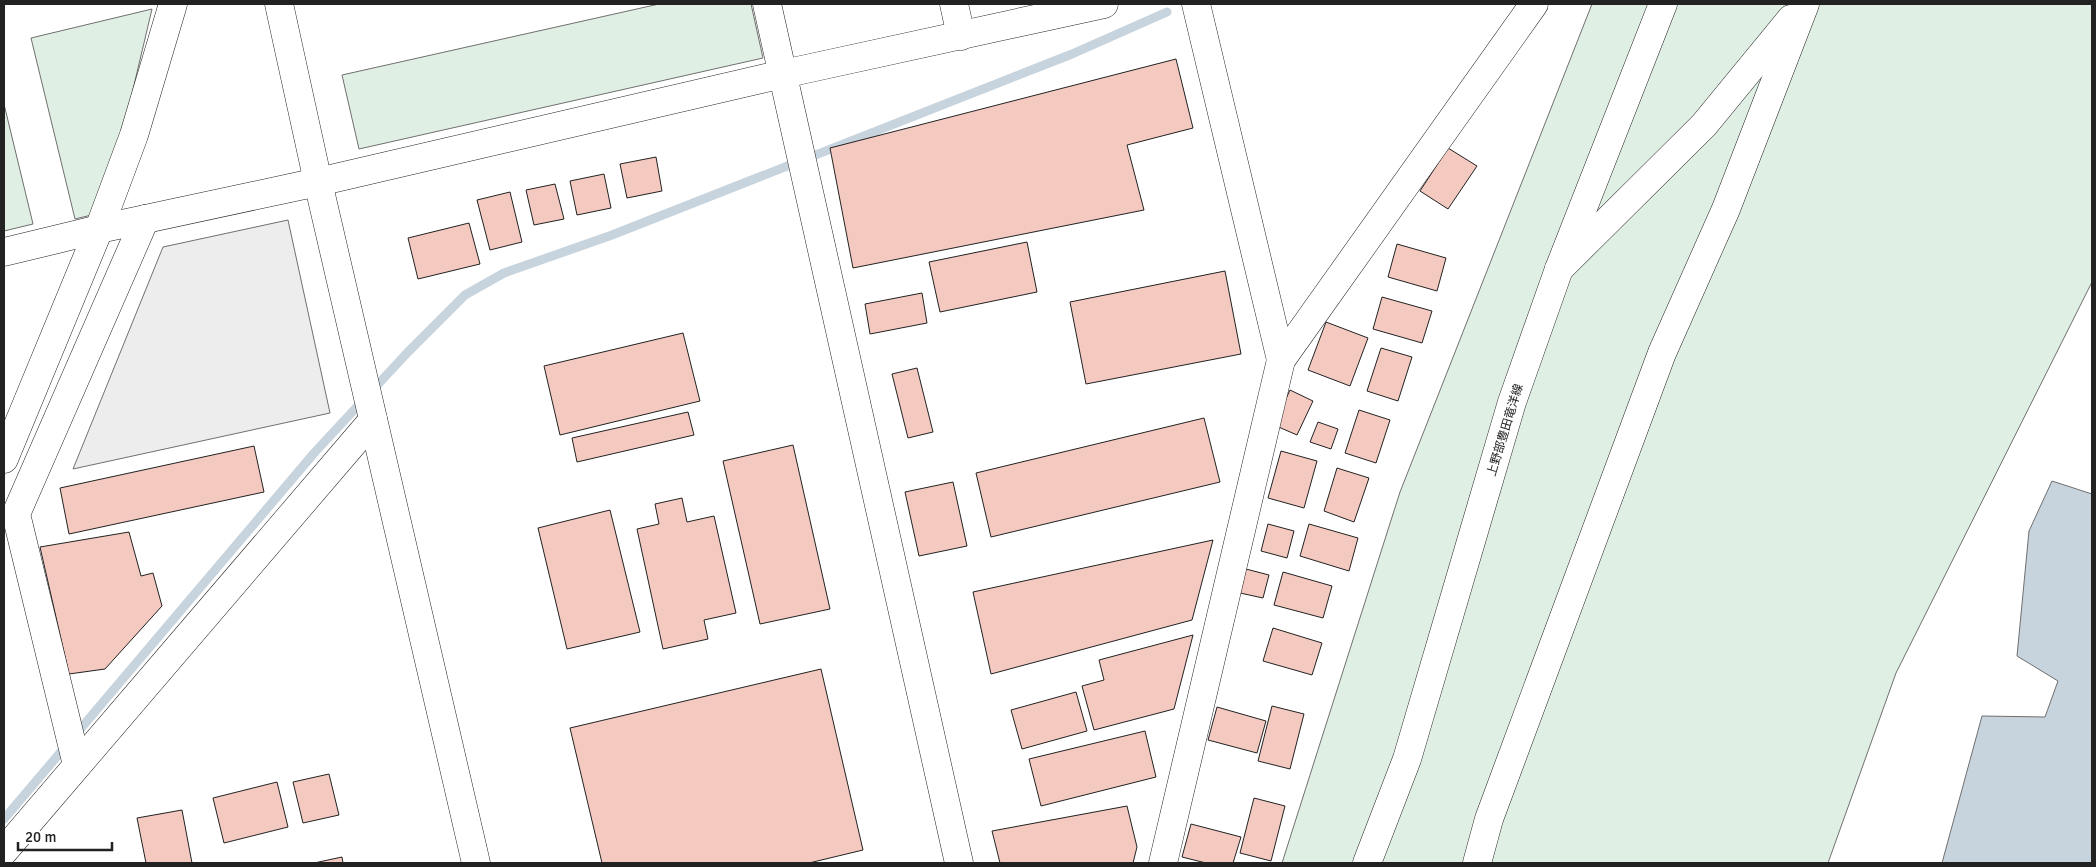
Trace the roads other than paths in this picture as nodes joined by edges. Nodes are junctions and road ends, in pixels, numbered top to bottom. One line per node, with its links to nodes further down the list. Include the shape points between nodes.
1 (173, 4): 14 (street, via 134,135)
2 (279, 4): 12 (street)
3 (767, 4): 11 (street)
4 (954, 4): 10 (street)
5 (1104, 4): 10 (street)
6 (1196, 4): 17 (street)
7 (1534, 4): 17 (street)
8 (1663, 4): 16 (street, 上野部豊田竜洋線)
9 (1804, 4): 16 (street, via 1704,125); 26 (street, via 1726,210 1662,353 1489,819)
10 (961, 36): 11 (street)
11 (783, 74): 12 (street); 23 (street)
12 (318, 182): 13 (street); 18 (street)
13 (145, 219): 14 (street); 20 (street, via 16,514)
14 (99, 228): 15 (street); 19 (street)
15 (4, 252)
16 (1559, 268): 25 (street, 上野部豊田竜洋線, via 1512,402 1407,759)
17 (1281, 360): 24 (street)
18 (373, 420): 20 (street); 22 (street)
19 (4, 459)
20 (77, 765): 21 (street)
21 (4, 851)
22 (476, 863)
23 (959, 863)
24 (1163, 863)
25 (1367, 863)
26 (1477, 863)

